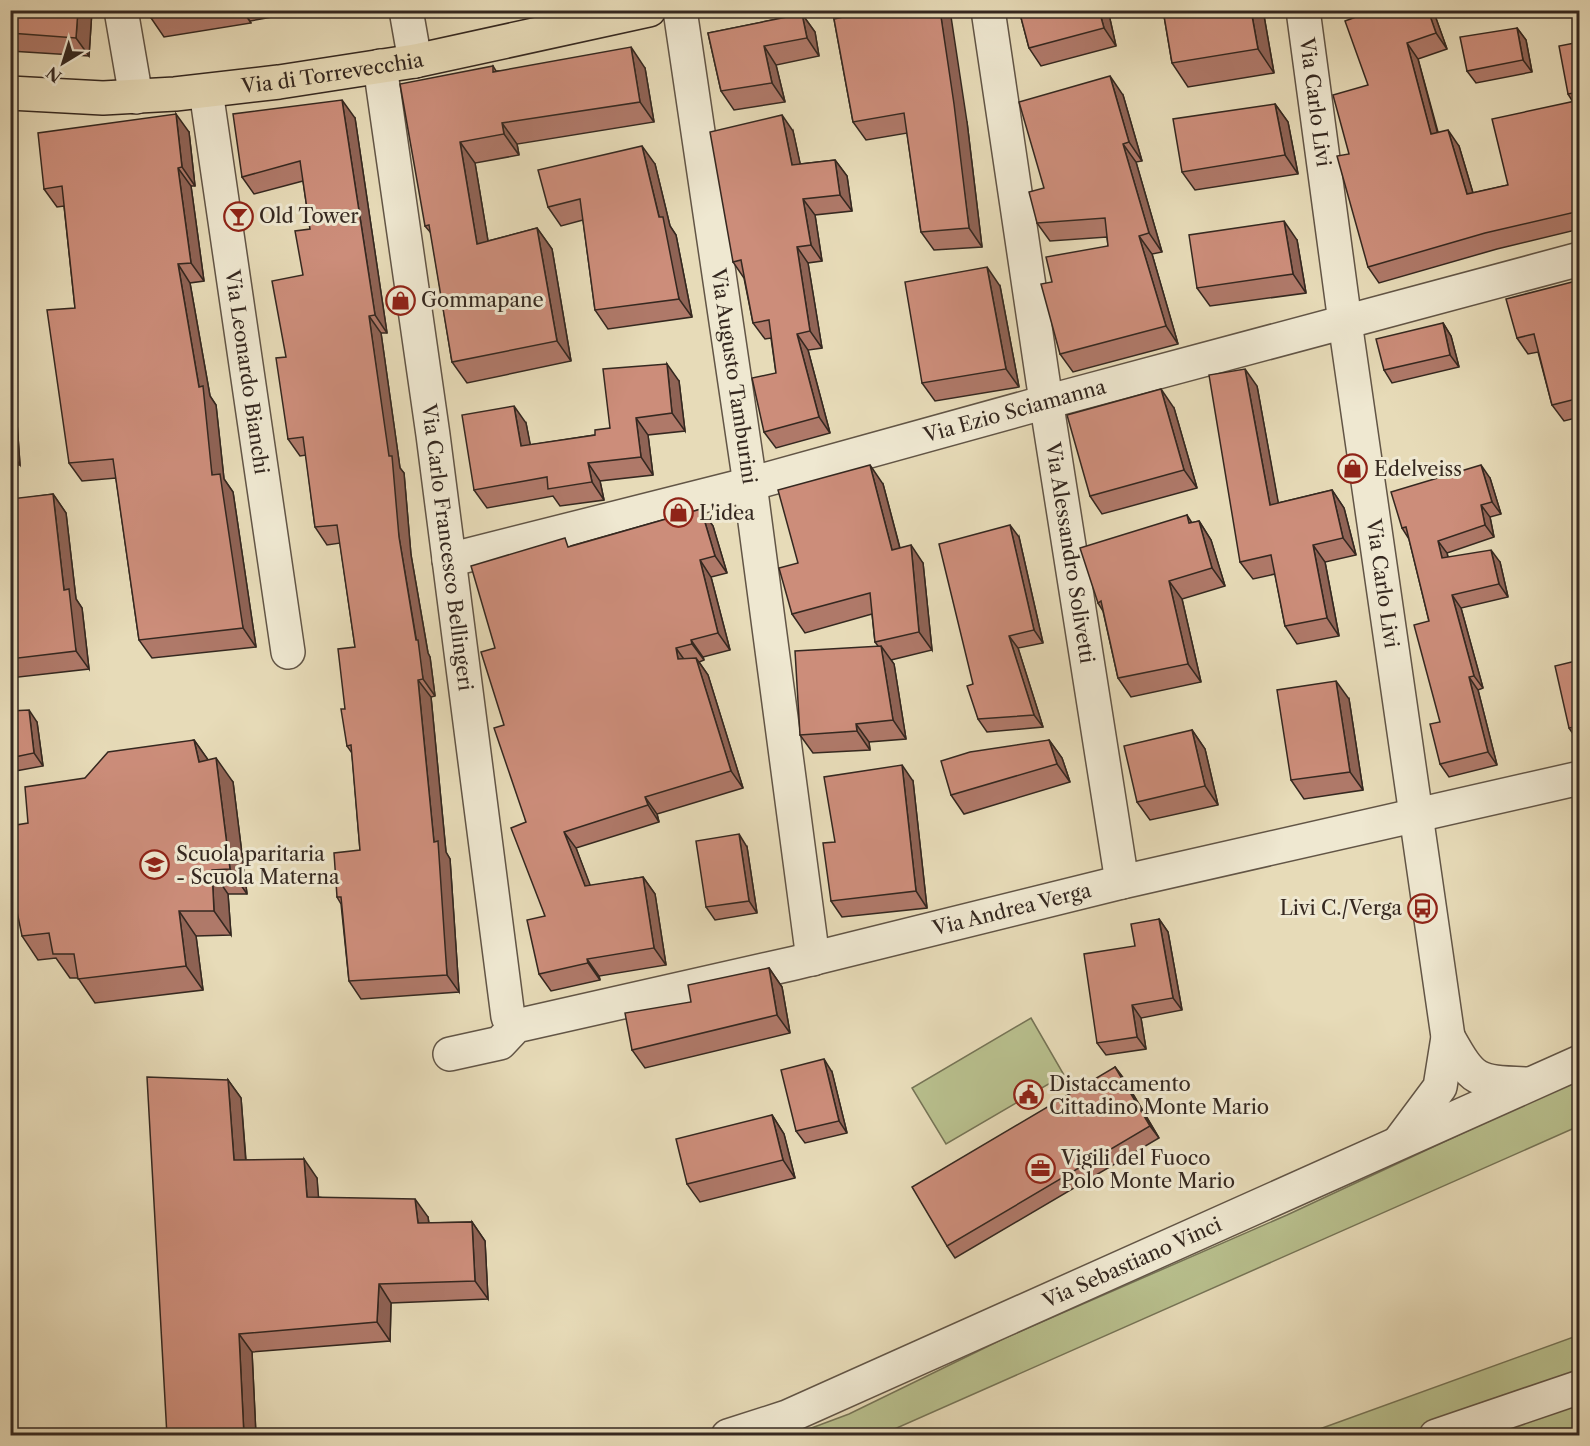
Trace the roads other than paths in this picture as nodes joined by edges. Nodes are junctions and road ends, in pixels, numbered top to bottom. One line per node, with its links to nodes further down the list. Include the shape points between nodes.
1 (121, 10): 11 (street)
2 (406, 10): 7 (street)
3 (649, 10): 7 (main road, Via di Torrevecchia)
4 (680, 10): 15 (street, Via Augusto Tamburini)
5 (988, 10): 14 (street, Via Alessandro Solivetti)
6 (1303, 10): 13 (street, Via Carlo Livi)
7 (415, 60): 8 (main road, Via di Torrevecchia)
8 (380, 66): 9 (main road, Via di Torrevecchia); 16 (street, Via Carlo Francesco Bellingeri)
9 (206, 91): 11 (main road, Via di Torrevecchia); 17 (street, Via Leonardo Bianchi)
10 (10, 93): 11 (main road, Via di Torrevecchia)
11 (136, 97)
12 (1580, 259): 13 (street, Via Ezio Sciamanna)
13 (1345, 322): 14 (street, Via Ezio Sciamanna); 19 (street, Via Carlo Livi)
14 (1046, 402): 15 (street, Via Ezio Sciamanna); 20 (street, Via Alessandro Solivetti)
15 (750, 484): 16 (street, Via Ezio Sciamanna); 21 (street, Via Augusto Tamburini)
16 (449, 560): 22 (street, Via Carlo Francesco Bellingeri, via 508,1017)
17 (288, 652)
18 (1580, 778): 19 (street, Via Andrea Verga)
19 (1415, 816): 20 (street, Via Andrea Verga); 23 (street, Via Carlo Livi)
20 (1122, 882): 21 (street, Via Andrea Verga)
21 (813, 958): 22 (street, Via Andrea Verga)
22 (516, 1026): 24 (street, Via Andrea Verga, via 500,1043)
23 (1448, 1036): 26 (street, Via Sebastiano Vinci, via 1464,1065 1486,1083); 27 (street, Via Carlo Livi, via 1440,1087)
24 (450, 1054)
25 (1580, 1062): 26 (street, Via Sebastiano Vinci)
26 (1531, 1084): 27 (street, Via Sebastiano Vinci)
27 (1399, 1142): 29 (street, Via Sebastiano Vinci, via 787,1417)
28 (1580, 1387): 30 (street)
29 (728, 1436)
30 (1436, 1436)

